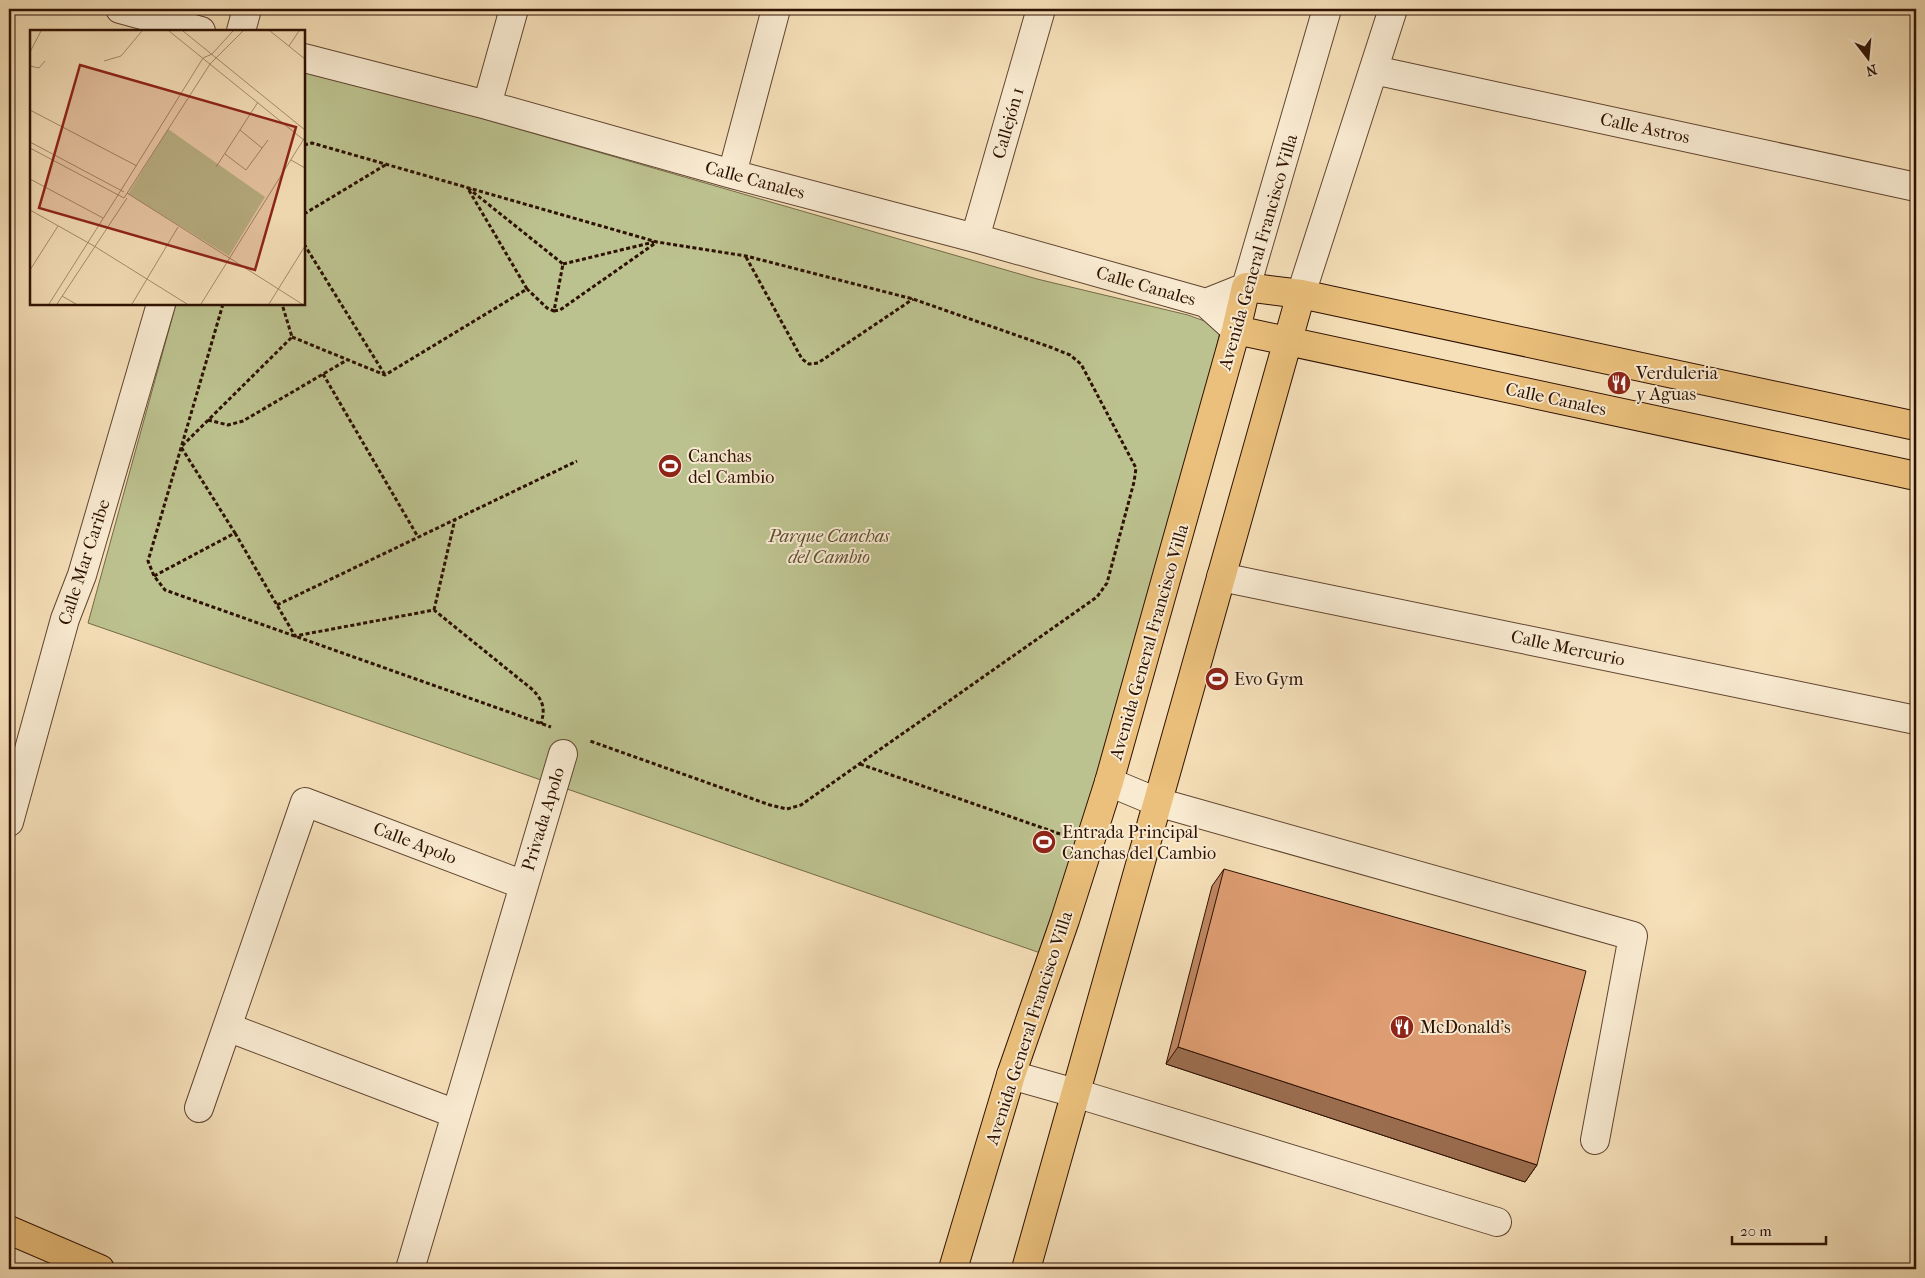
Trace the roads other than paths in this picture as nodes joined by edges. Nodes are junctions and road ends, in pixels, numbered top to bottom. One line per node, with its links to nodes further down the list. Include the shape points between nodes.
1 (120, 9): 8 (street)
2 (247, 9): 9 (street)
3 (514, 9): 12 (street)
4 (776, 9): 13 (street)
5 (1041, 9): 15 (street, Callejón 1)
6 (1327, 9): 16 (street, Avenida General Francisco Villa)
7 (1393, 9): 11 (street)
8 (197, 30)
9 (241, 30)
10 (305, 58): 12 (street, Calle Canales)
11 (1374, 70): 14 (street, Calle Astros); 17 (street)
12 (487, 105): 13 (street, Calle Canales)
13 (732, 174): 15 (street, Calle Canales)
14 (1916, 187)
15 (975, 238): 18 (street, Calle Canales)
16 (1246, 287): 17 (main road, Calle Canales); 18 (street, Calle Canales); 20 (main road, Avenida General Francisco Villa)
17 (1301, 294): 21 (main road); 22 (main road, Calle Canales)
18 (1206, 303): 20 (street, Calle Canales)
19 (161, 305): 29 (street, Calle Mar Caribe)
20 (1236, 330): 21 (main road, Calle Canales); 27 (main road, Avenida General Francisco Villa)
21 (1288, 341): 23 (main road, Calle Canales); 24 (main road)
22 (1916, 426)
23 (1916, 476)
24 (1220, 577): 25 (street, Calle Mercurio); 28 (main road)
25 (1916, 720)
26 (561, 742): 30 (street, Privada Apolo)
27 (1109, 782): 28 (street); 32 (main road, Avenida General Francisco Villa)
28 (1157, 802): 33 (main road); 36 (street, via 1633,936)
29 (9, 822)
30 (524, 884): 31 (street, Calle Apolo, via 305,802); 35 (street)
31 (227, 1027): 34 (street, Calle Apolo); 35 (street)
32 (1011, 1075): 33 (street); 41 (main road, Avenida General Francisco Villa)
33 (1076, 1093): 37 (street); 42 (main road)
34 (199, 1108)
35 (456, 1114): 40 (street)
36 (1595, 1140)
37 (1497, 1222)
38 (9, 1230): 39 (main road)
39 (100, 1269)
40 (410, 1269)
41 (953, 1269)
42 (1026, 1269)

